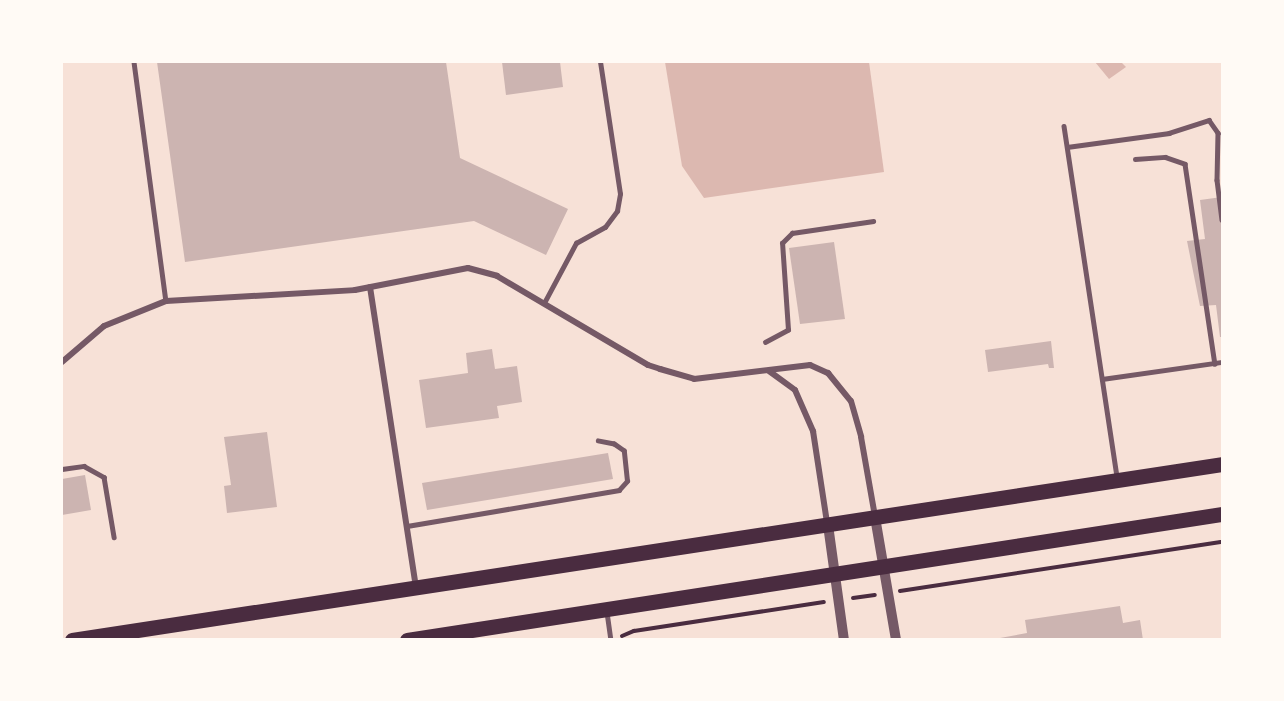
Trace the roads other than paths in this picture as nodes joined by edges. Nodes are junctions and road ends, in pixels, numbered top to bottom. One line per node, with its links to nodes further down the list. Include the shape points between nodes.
1 (134, 62): 9 (lane)
2 (600, 62): 10 (lane, via 620,194 617,211 605,227 576,243)
3 (1064, 126): 4 (lane)
4 (1067, 147): 6 (lane, via 1169,133 1209,120 1218,134 1217,180); 16 (lane)
5 (1135, 159): 14 (lane, via 1165,158 1185,164)
6 (1222, 220)
7 (873, 221): 11 (lane, via 792,233 782,243 788,330)
8 (370, 287): 9 (street); 10 (street, via 468,268 497,276); 24 (street)
9 (166, 301): 12 (street, via 104,326)
10 (544, 303): 15 (street, via 648,365 694,379)
11 (765, 342)
12 (62, 362)
13 (1222, 362): 14 (lane)
14 (1215, 364): 16 (lane)
15 (768, 371): 22 (street, via 810,365 828,372 851,400); 23 (street, via 795,390 813,431)
16 (1102, 379): 20 (lane)
17 (598, 441): 24 (lane, via 624,451 627,481 619,490)
18 (1222, 464): 20 (main road)
19 (62, 469): 25 (lane, via 84,466 104,477)
20 (1118, 480): 22 (main road)
21 (1222, 514): 26 (main road)
22 (875, 517): 23 (main road); 26 (street)
23 (828, 525): 27 (street); 28 (main road)
24 (407, 526): 28 (street)
25 (114, 537)
26 (884, 566): 27 (main road); 34 (street)
27 (834, 574): 29 (main road); 33 (street)
28 (416, 587): 30 (main road)
29 (606, 609): 31 (main road); 32 (lane)
30 (72, 639)
31 (407, 639)
32 (611, 639)
33 (844, 639)
34 (896, 639)

